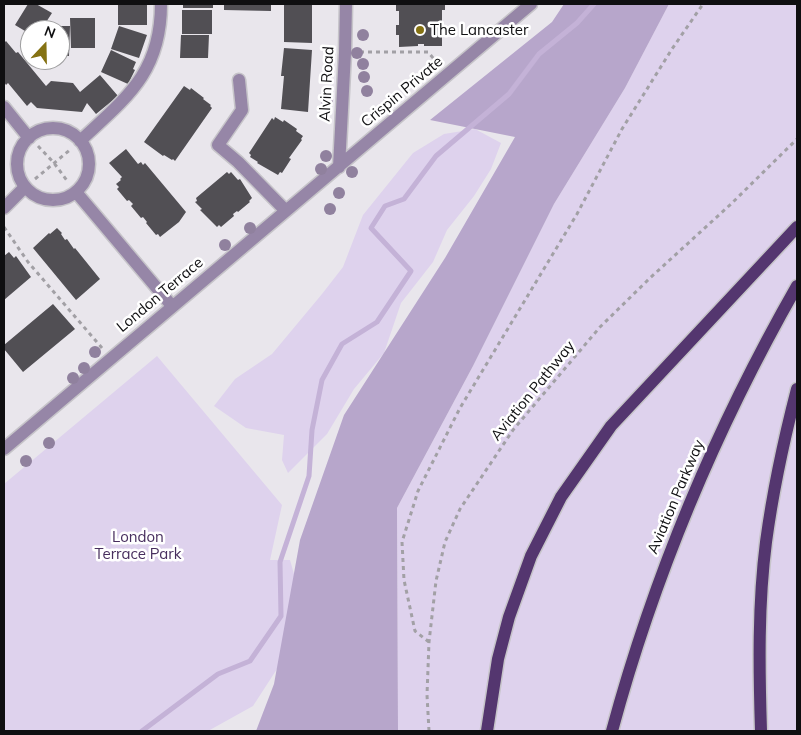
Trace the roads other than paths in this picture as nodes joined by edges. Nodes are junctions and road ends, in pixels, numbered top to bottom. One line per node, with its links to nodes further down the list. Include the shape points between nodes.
1 (161, 4): 7 (street, via 157,47 144,74 126,99)
2 (346, 4): 8 (street, Alvin Road)
3 (532, 4): 8 (street, Crispin Private)
4 (240, 80): 12 (street, via 242,110 218,145)
5 (4, 107): 6 (street)
6 (29, 138): 7 (street, via 37,132 61,129); 9 (street, via 18,159 18,170)
7 (80, 141): 10 (street, via 86,150 89,170)
8 (339, 167): 12 (street, London Terrace)
9 (25, 187): 10 (street, via 50,200 66,198); 11 (street)
10 (76, 192): 15 (street)
11 (4, 208)
12 (286, 211): 15 (street, London Terrace)
13 (797, 227): 18 (main road, via 611,426 561,497 531,556 509,617 498,659)
14 (797, 286): 19 (main road, Aviation Parkway, via 758,356 700,479 641,630)
15 (172, 306): 17 (street, London Terrace)
16 (797, 389): 20 (main road, via 780,459 766,542 760,618)
17 (4, 449)
18 (487, 731)
19 (612, 731)
20 (761, 731)

